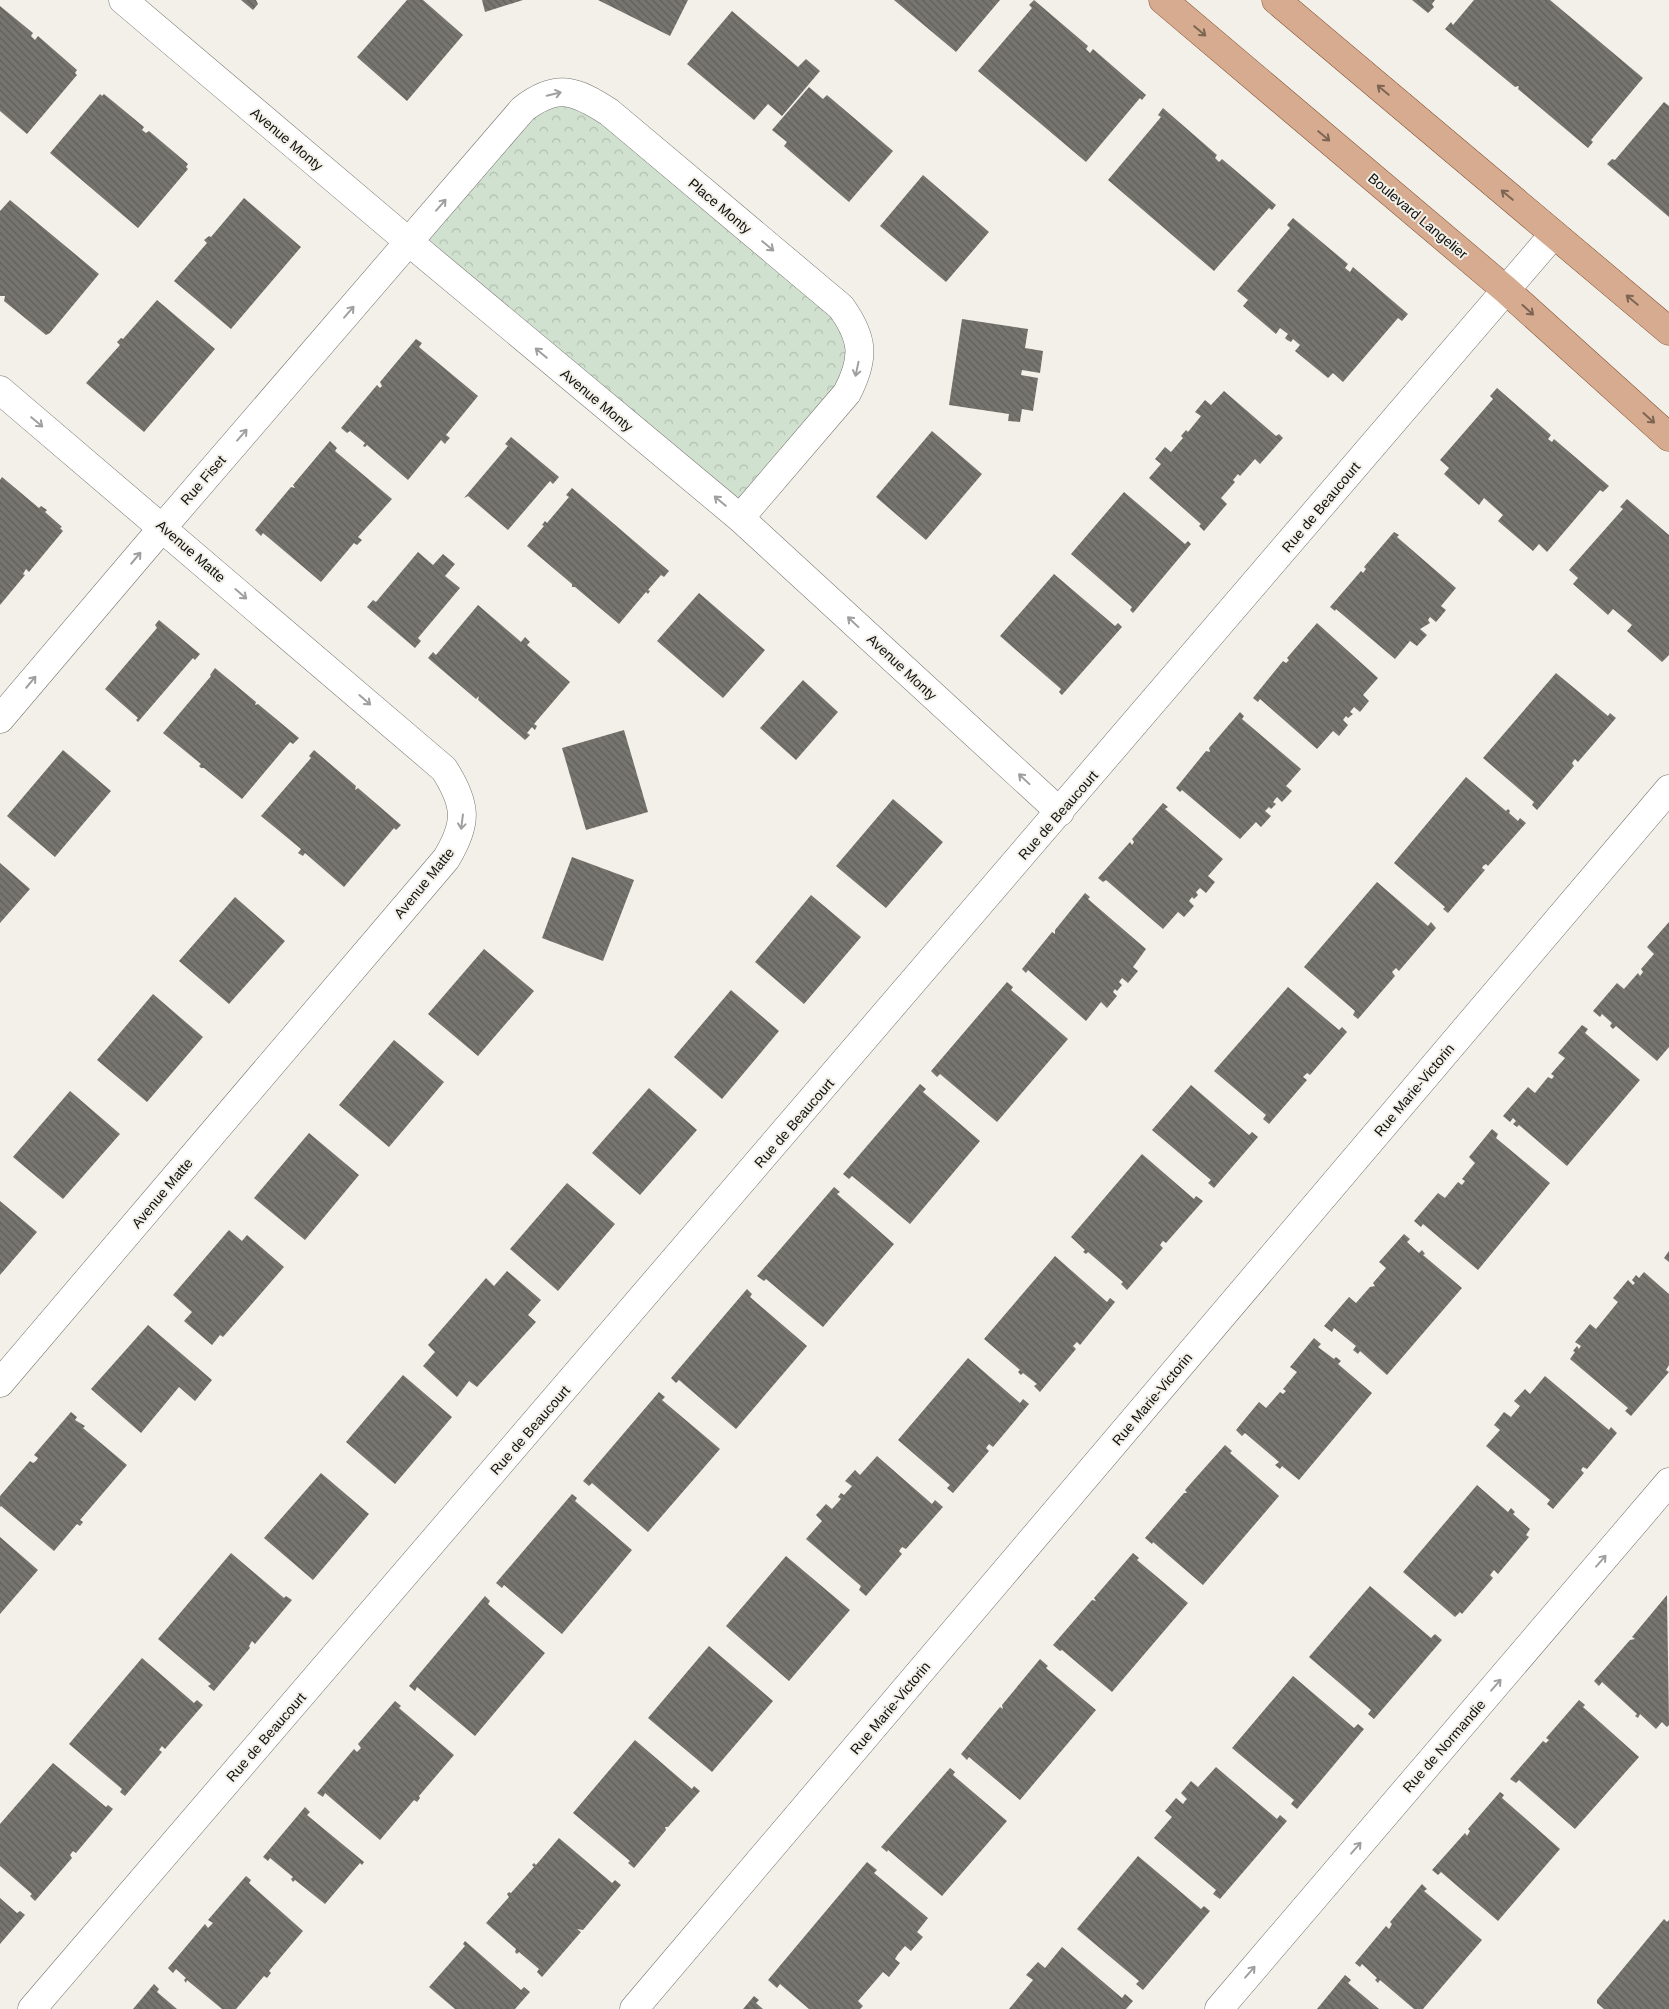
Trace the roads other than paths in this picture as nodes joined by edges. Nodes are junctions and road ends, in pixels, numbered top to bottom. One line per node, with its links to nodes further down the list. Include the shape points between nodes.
1 (123, 0): 5 (street, Avenue Monty)
2 (1163, 0): 6 (main road, Boulevard Langelier, one-way to 6)
3 (1276, 0): 4 (main road, one-way to 3)
4 (1553, 235): 6 (street, Rue de Beaucourt); 7 (main road, one-way to 4)
5 (409, 242): 10 (street, Avenue Monty, one-way to 5); 10 (street, Place Monty, one-way to 10, via 523,109 539,97 565,91 588,99 608,112 841,307 855,327 860,353 857,375 847,393); 11 (street, Rue Fiset, one-way to 5)
6 (1506, 290): 9 (main road, Boulevard Langelier, one-way to 9); 14 (street, Rue de Beaucourt)
7 (1669, 331)
8 (0, 390): 11 (street, Avenue Matte, one-way to 11)
9 (1669, 437)
10 (740, 518): 14 (street, Avenue Monty, one-way to 10)
11 (163, 527): 12 (street, Rue Fiset, one-way to 11); 15 (street, Avenue Matte, one-way to 15, via 444,769 457,789 463,813 460,837 440,866)
12 (0, 719)
13 (1669, 789): 18 (street, Rue Marie-Victorin)
14 (1060, 812): 17 (street, Rue de Beaucourt)
15 (0, 1383)
16 (1669, 1482): 19 (street, Rue de Normandie, one-way to 16)
17 (32, 2009)
18 (634, 2009)
19 (1219, 2009)

